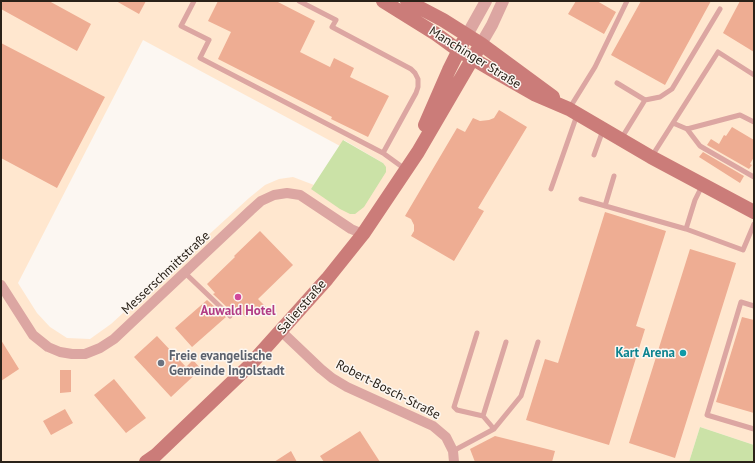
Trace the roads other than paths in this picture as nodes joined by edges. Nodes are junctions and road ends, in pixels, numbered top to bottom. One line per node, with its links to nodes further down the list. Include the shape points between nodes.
1 (194, 1): 22 (lane, via 181,26 210,40 200,58)
2 (299, 1): 22 (lane, via 336,20 332,27 415,73 418,79 416,93)
3 (383, 1): 11 (main road, Manchinger Straße)
4 (407, 1): 9 (main road, Manchinger Straße)
5 (486, 1): 9 (street)
6 (503, 1): 10 (street)
7 (627, 1): 16 (lane)
8 (720, 9): 15 (lane, via 672,89 660,97)
9 (467, 35): 10 (main road, Manchinger Straße); 11 (main road, Salierstraße)
10 (481, 44): 12 (main road, Salierstraße); 16 (main road, Manchinger Straße)
11 (458, 50): 12 (main road, Manchinger Straße); 25 (main road, Salierstraße)
12 (473, 59): 16 (main road, Manchinger Straße, via 534,94); 25 (main road, Salierstraße)
13 (754, 75): 17 (lane, via 718,52)
14 (617, 83): 15 (lane)
15 (645, 100): 21 (lane)
16 (573, 112): 19 (main road, Manchinger Straße); 29 (lane)
17 (673, 122): 20 (lane); 24 (lane)
18 (754, 122): 20 (lane, via 740,115)
19 (603, 129): 21 (main road, Manchinger Straße); 23 (lane)
20 (687, 129): 27 (lane, via 700,146)
21 (621, 139): 24 (main road, Manchinger Straße)
22 (383, 152): 25 (lane)
23 (594, 155)
24 (651, 157): 28 (main road, Manchinger Straße)
25 (406, 169): 35 (main road, Salierstraße)
26 (614, 176): 31 (lane)
27 (754, 177)
28 (703, 184): 32 (main road, Manchinger Straße); 34 (lane)
29 (551, 189)
30 (581, 199): 31 (lane)
31 (606, 206): 34 (lane)
32 (754, 212)
33 (754, 224): 34 (lane, via 743,250)
34 (686, 229)
35 (363, 234): 36 (street, Messerschmittstraße, via 351,229 300,195 274,195 261,201); 40 (main road, Salierstraße)
36 (185, 273): 37 (street, Messerschmittstraße, via 114,339 85,354 60,352 48,347 33,335); 39 (lane)
37 (1, 285)
38 (754, 306): 48 (lane, via 741,302 707,415)
39 (230, 316)
40 (281, 331): 49 (street, Robert-Bosch-Straße, via 332,378 433,426 446,437); 50 (main road, Salierstraße, via 230,386)
41 (477, 333): 46 (lane, via 454,407)
42 (506, 342): 46 (lane)
43 (538, 342): 45 (lane)
44 (528, 348): 45 (lane)
45 (535, 351): 47 (lane, via 521,396)
46 (483, 416): 47 (lane)
47 (494, 429): 49 (lane)
48 (754, 429)
49 (455, 459)
50 (146, 462)

